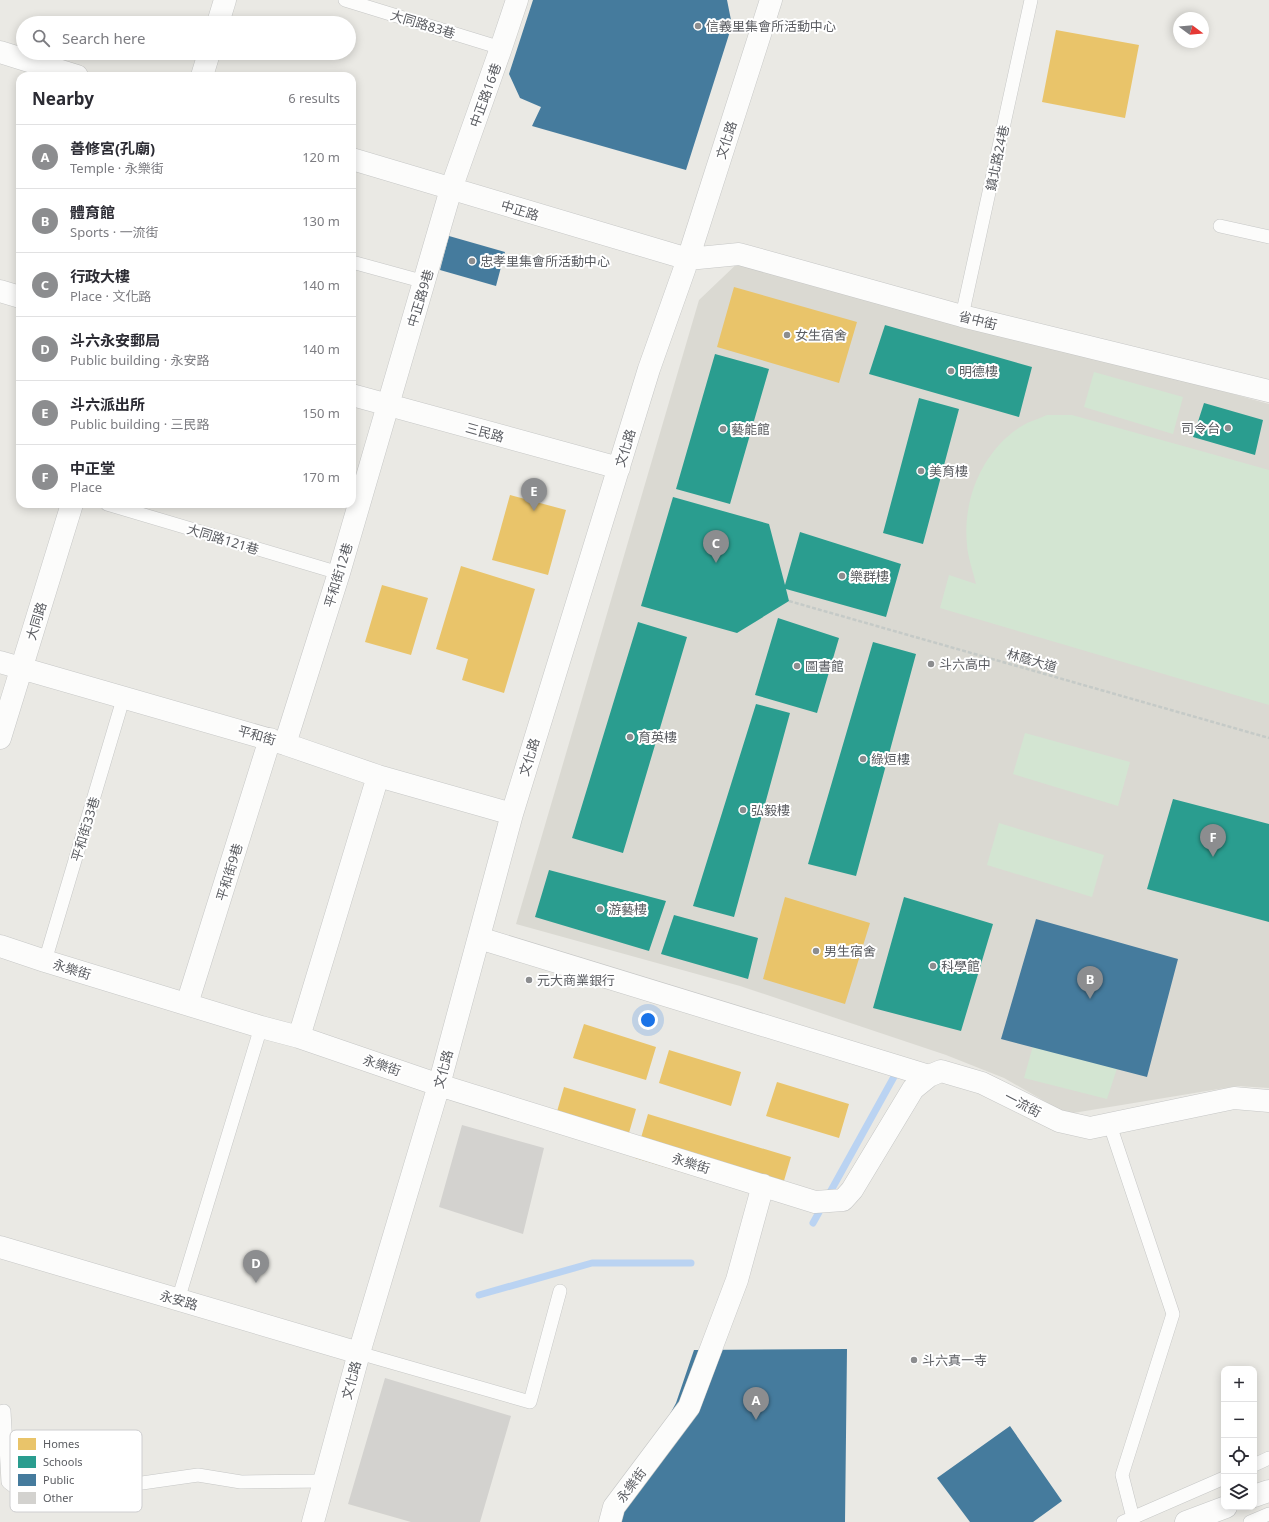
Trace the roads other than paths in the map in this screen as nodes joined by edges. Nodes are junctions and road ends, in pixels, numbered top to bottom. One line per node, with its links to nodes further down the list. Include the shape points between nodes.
1 (225, 0): 6 (street)
2 (345, 0): 7 (lane, 大同路83巷)
3 (517, 0): 7 (street, 中正路16巷)
4 (771, 0): 18 (street, 文化路)
5 (1031, 0): 23 (lane, 鎮北路24巷)
6 (220, 16)
7 (502, 48): 15 (street, 中正路16巷)
8 (0, 52): 9 (street)
9 (16, 57)
10 (26, 60): 12 (street)
11 (207, 60): 13 (street)
12 (64, 72)
13 (203, 72)
14 (356, 160): 15 (street, 中正路)
15 (451, 189): 18 (street, 中正路); 20 (street, 中正路9巷)
16 (1220, 226): 17 (lane)
17 (1269, 237)
18 (688, 260): 23 (street, 省中街, via 739,254); 27 (street, 文化路, via 649,369)
19 (356, 263): 20 (lane)
20 (425, 282): 26 (street, 中正路9巷)
21 (0, 291): 22 (street)
22 (16, 296)
23 (962, 316): 24 (street, 省中街)
24 (1269, 391)
25 (356, 396): 26 (street, 三民路)
26 (387, 406): 27 (street, 三民路); 30 (street, 平和街12巷)
27 (619, 468): 37 (street, 文化路)
28 (71, 508): 32 (street, 大同路)
29 (120, 508): 30 (lane, 大同路121巷)
30 (339, 573): 35 (street, 平和街12巷)
31 (0, 662): 32 (street, 平和街)
32 (21, 667): 33 (street, 平和街); 34 (street, 大同路)
33 (124, 696): 35 (street, 平和街); 40 (lane, 平和街33巷)
34 (0, 738)
35 (278, 742): 36 (street, 平和街); 41 (street, 平和街9巷)
36 (378, 776): 37 (street, 平和街); 43 (street)
37 (512, 814): 38 (street, 文化路)
38 (479, 938): 44 (street); 45 (street, 文化路)
39 (0, 946): 40 (street, 永樂街)
40 (45, 961): 41 (street, 永樂街)
41 (187, 1004): 42 (street, 永樂街)
42 (261, 1027): 43 (street, 永樂街); 52 (lane)
43 (299, 1037): 45 (street, 永樂街)
44 (929, 1076): 47 (street, 一流街, via 941,1071 982,1083 1059,1121 1090,1128); 49 (street, 一流街, via 913,1089 852,1190)
45 (439, 1084): 48 (street, 永樂街); 53 (street, 文化路)
46 (1269, 1101): 47 (street, 一流街, via 1234,1098)
47 (1110, 1125): 65 (lane, via 1173,1314 1122,1475)
48 (764, 1185): 49 (street, 永樂街, via 815,1202); 67 (street, 永樂街, via 737,1280 689,1406 614,1507)
49 (843, 1200)
50 (0, 1247): 52 (street, 永安路)
51 (560, 1291): 53 (lane, via 530,1402)
52 (178, 1300): 53 (street, 永安路)
53 (359, 1353): 58 (street, 文化路)
54 (2, 1411): 60 (lane)
55 (1269, 1458): 56 (lane)
56 (1257, 1464)
57 (1221, 1479): 65 (lane)
58 (324, 1481): 59 (lane, via 242,1482 198,1475); 66 (street, 文化路)
59 (142, 1483)
60 (10, 1484)
61 (1269, 1491): 62 (street)
62 (1257, 1495)
63 (1221, 1509): 68 (street)
64 (1269, 1514): 69 (lane)
65 (1128, 1520)
66 (313, 1522)
67 (610, 1522)
68 (1186, 1522)
69 (1250, 1522)

